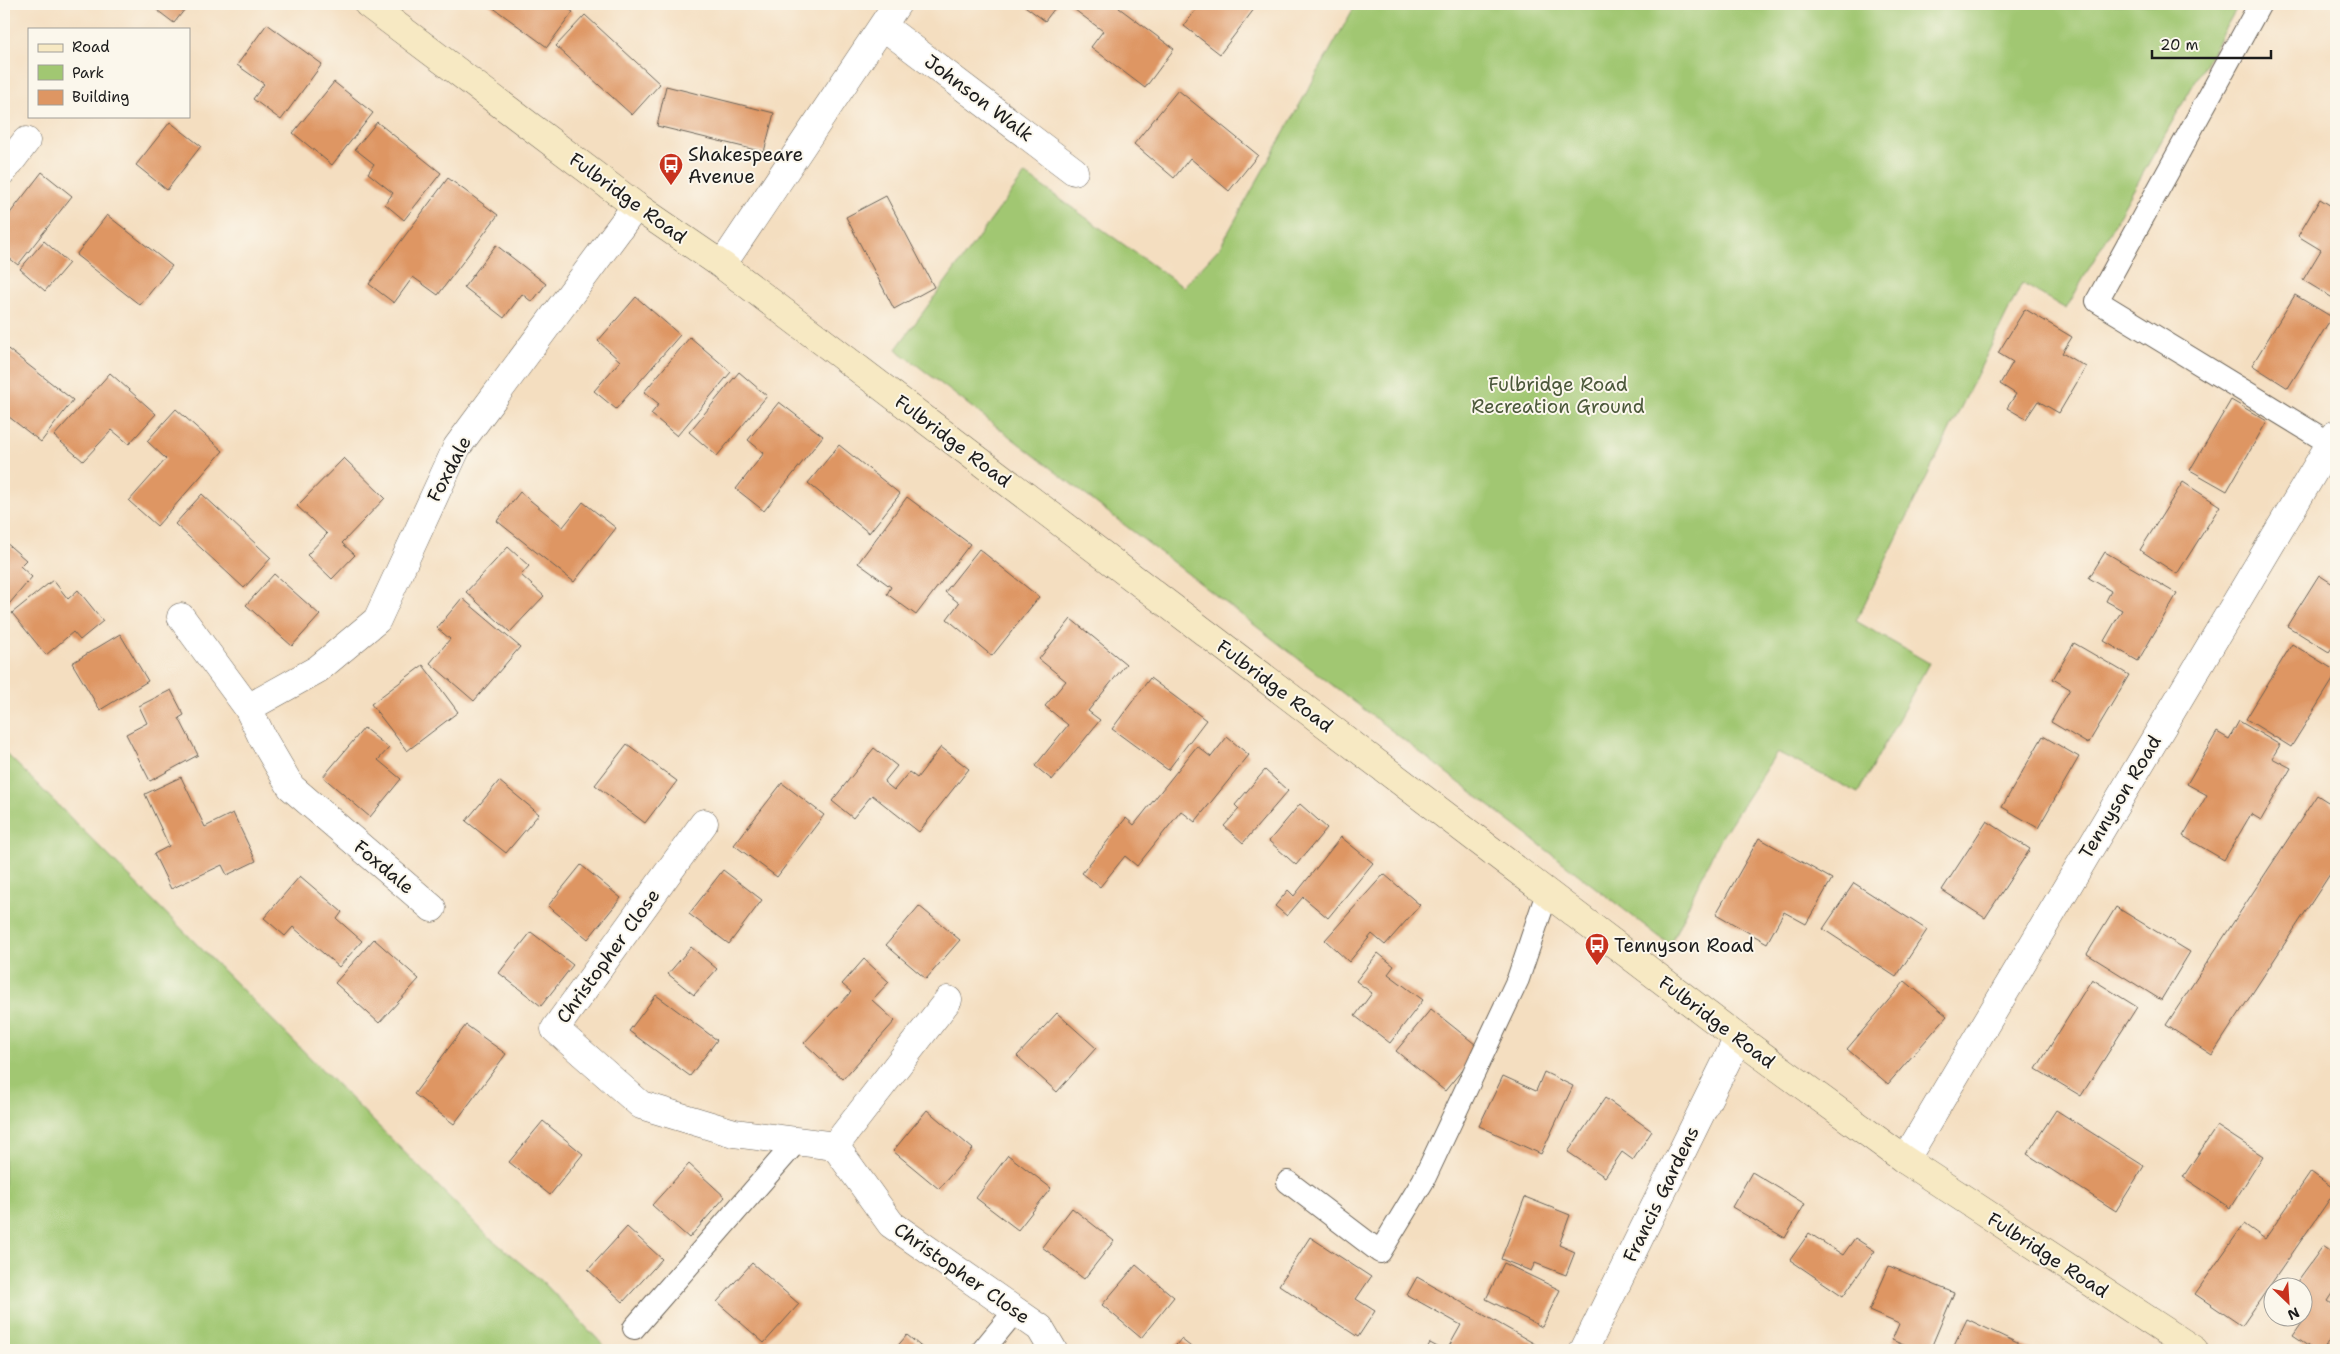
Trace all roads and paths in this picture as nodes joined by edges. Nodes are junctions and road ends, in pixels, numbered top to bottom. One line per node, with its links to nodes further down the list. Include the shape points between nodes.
1 (368, 4): 7 (street, Fulbridge Road)
2 (2260, 4): 9 (lane, via 2097,301)
3 (890, 15): 6 (street, Johnson Walk); 8 (street)
4 (26, 141): 5 (street)
5 (4, 170)
6 (1074, 171)
7 (636, 206): 8 (street, Fulbridge Road); 11 (street, Foxdale, via 457,447 377,620 318,669)
8 (722, 265): 13 (street, Fulbridge Road)
9 (2334, 439): 19 (street, Tennyson Road)
10 (181, 617): 11 (street, Foxdale)
11 (248, 708): 14 (street, Foxdale, via 291,787)
12 (704, 823): 17 (street, Christopher Close, via 555,1029 641,1105 734,1132)
13 (1547, 893): 16 (street, Fulbridge Road); 20 (lane, via 1518,979 1423,1181 1380,1252)
14 (432, 908)
15 (948, 1000): 18 (street)
16 (1738, 1038): 19 (street, Fulbridge Road); 25 (street, Francis Gardens)
17 (797, 1141): 18 (street, Christopher Close); 22 (lane)
18 (835, 1146): 21 (street, Christopher Close, via 891,1224)
19 (1904, 1160): 26 (street, Fulbridge Road)
20 (1288, 1182)
21 (1016, 1311): 23 (lane); 24 (street, Christopher Close, via 1040,1328)
22 (634, 1328)
23 (983, 1350)
24 (1053, 1350)
25 (1584, 1350)
26 (2194, 1350)

